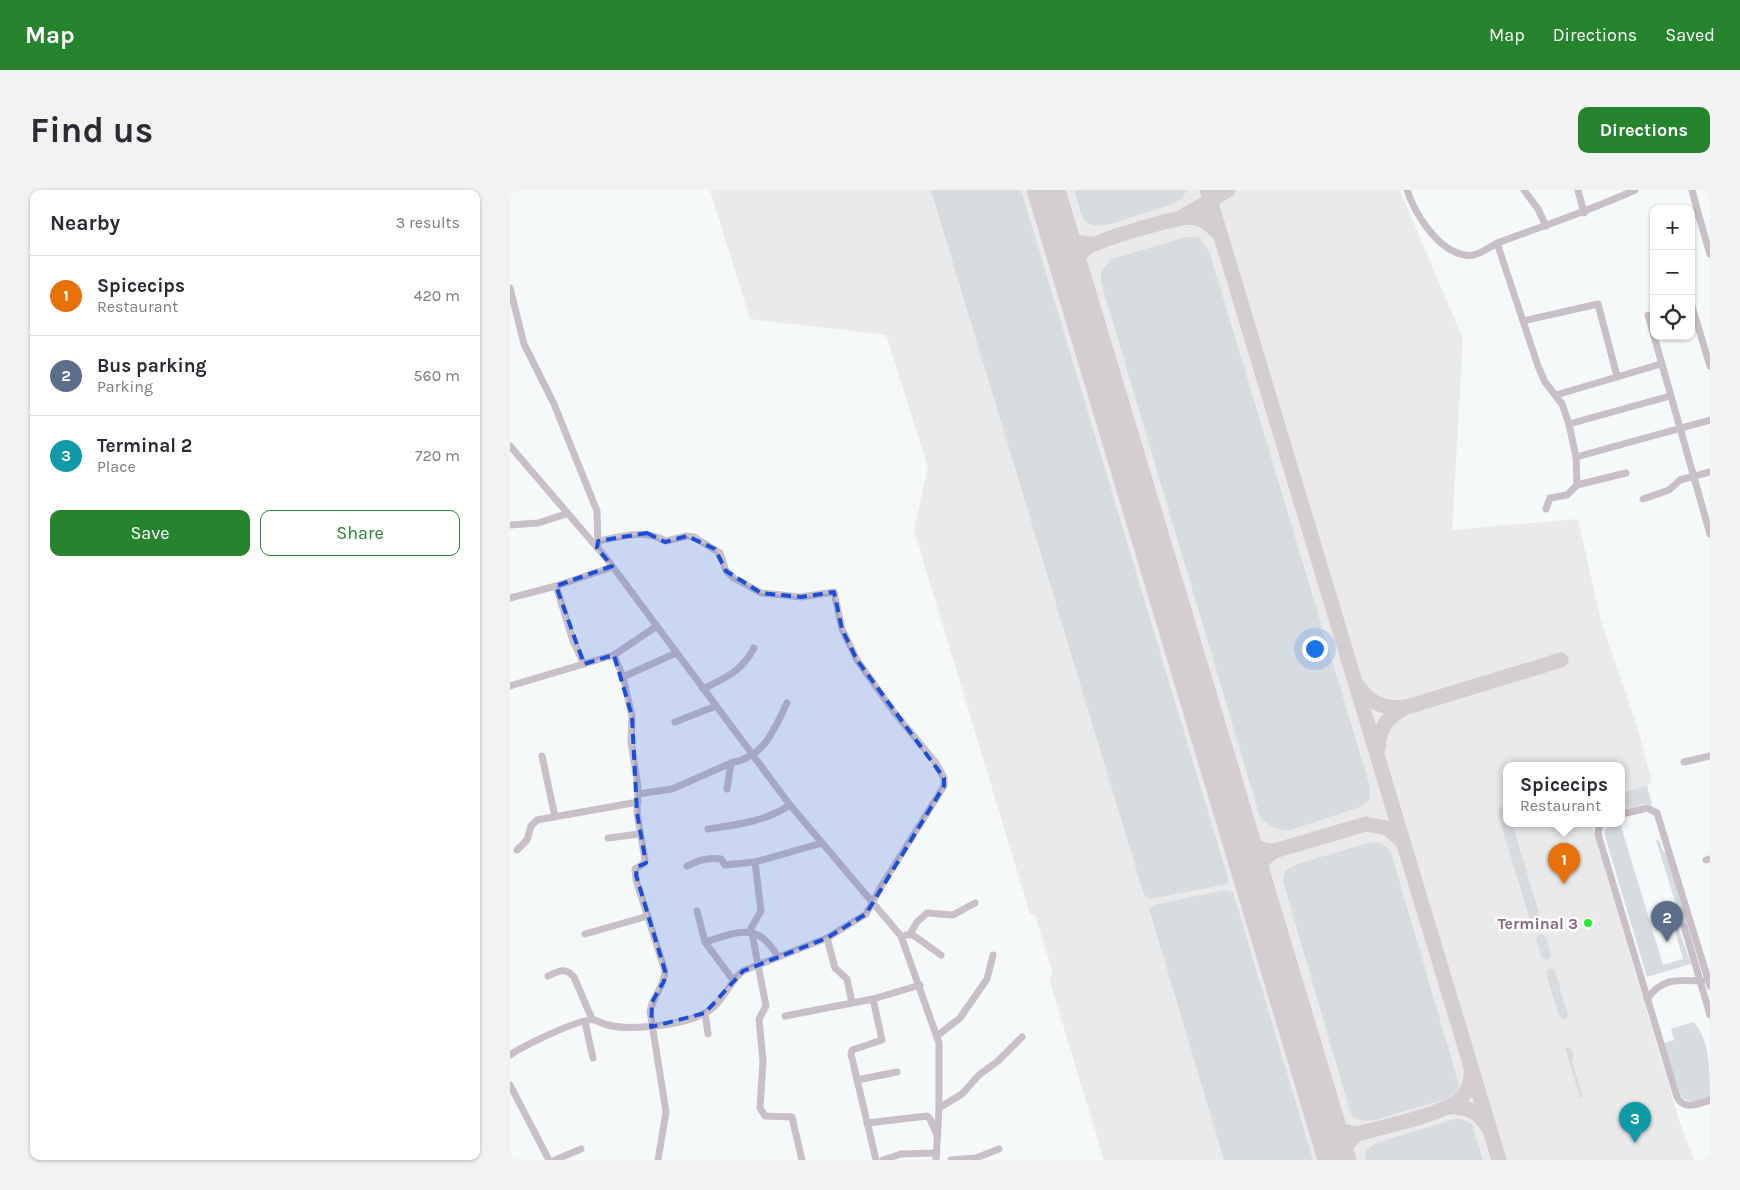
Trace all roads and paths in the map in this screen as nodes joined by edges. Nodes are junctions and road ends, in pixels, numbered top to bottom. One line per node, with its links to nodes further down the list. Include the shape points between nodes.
1 (1407, 190): 10 (street, via 1420,219 1430,232 1458,253 1467,256 1477,254)
2 (1524, 190): 9 (street)
3 (1578, 190): 7 (street)
4 (1635, 190): 7 (street)
5 (1692, 190): 6 (street)
6 (1694, 205)
7 (1584, 213): 9 (street)
8 (1695, 214): 11 (street)
9 (1546, 226): 10 (street)
10 (1497, 243): 14 (street)
11 (1710, 254)
12 (510, 288): 37 (street, via 524,344 554,404 597,511)
13 (1648, 315): 15 (street)
14 (1523, 321): 20 (street, via 1598,304); 21 (street, via 1545,382)
15 (1650, 322)
16 (1695, 326): 19 (street)
17 (1655, 340): 18 (street)
18 (1661, 364): 20 (street); 22 (street)
19 (1710, 366)
20 (1617, 376): 21 (street)
21 (1556, 395): 24 (street)
22 (1670, 396): 24 (street); 25 (street)
23 (1710, 420): 25 (street)
24 (1569, 424): 27 (street)
25 (1680, 429): 27 (street); 30 (street)
26 (510, 446): 34 (street)
27 (1576, 457): 31 (street)
28 (1710, 472): 30 (street)
29 (1626, 473): 31 (street)
30 (1693, 477): 32 (street); 36 (street)
31 (1577, 486): 33 (street, via 1567,495 1550,498)
32 (1643, 499)
33 (1546, 510)
34 (566, 514): 35 (street, via 538,523); 37 (street)
35 (510, 525)
36 (1710, 534)
37 (598, 545): 38 (street); 71 (street, via 647,533 666,542 694,537 720,553 726,571 734,578 761,593 801,597 834,592 842,629 857,660 944,778 944,786)
38 (612, 566): 39 (street); 41 (street)
39 (556, 586): 40 (street); 45 (street, via 573,641)
40 (510, 598)
41 (657, 626): 43 (street); 44 (street)
42 (754, 648): 48 (street, via 738,670)
43 (676, 653): 46 (street); 48 (street)
44 (614, 655): 45 (street); 46 (street)
45 (584, 664): 47 (street)
46 (623, 677): 58 (street, via 632,716 631,742)
47 (510, 686)
48 (703, 689): 50 (street)
49 (786, 703): 53 (street, via 768,740)
50 (716, 706): 51 (street); 53 (street)
51 (675, 722)
52 (542, 756): 61 (street)
53 (754, 756): 56 (street); 59 (street)
54 (1710, 756): 55 (street)
55 (1684, 762)
56 (731, 763): 57 (street); 58 (street, via 672,789)
57 (727, 790)
58 (638, 798): 61 (street); 64 (street)
59 (790, 805): 63 (street, via 758,821); 66 (street)
60 (1625, 813): 88 (street, via 1647,808 1657,813)
61 (555, 817): 67 (street, via 537,820)
62 (1599, 827): 91 (street, via 1598,834)
63 (708, 829)
64 (639, 834): 65 (street); 73 (street, via 645,861 635,872)
65 (608, 838)
66 (822, 843): 68 (street); 71 (street)
67 (517, 850)
68 (755, 862): 69 (street, via 725,865 721,859 711,858); 75 (street, via 761,911)
69 (687, 866)
70 (976, 903): 77 (street, via 953,915 927,913)
71 (872, 904): 78 (street); 79 (street, via 857,921)
72 (698, 911): 80 (street)
73 (648, 916): 76 (street); 97 (street, via 665,972 664,981 652,1002)
74 (1684, 926): 87 (street)
75 (750, 931): 80 (street); 83 (street, via 771,944); 84 (street)
76 (585, 934)
77 (910, 934): 78 (street); 81 (street)
78 (901, 936): 89 (street)
79 (827, 938): 83 (street); 92 (street, via 835,968 847,979)
80 (705, 942): 86 (street)
81 (941, 955)
82 (993, 955): 99 (street, via 988,979 960,1018)
83 (778, 957): 84 (street)
84 (757, 966): 86 (street, via 742,971); 116 (street, via 766,1006 759,1019 762,1062 760,1108 765,1116 792,1117)
85 (548, 976): 96 (street, via 569,971)
86 (733, 980): 93 (street, via 720,1001)
87 (1700, 982): 88 (street); 91 (street, via 1686,979 1669,982 1659,986); 94 (street)
88 (1709, 983)
89 (920, 985): 90 (street); 99 (street)
90 (873, 999): 92 (street); 104 (street, via 882,1040 852,1050)
91 (1647, 999): 106 (street, via 1678,1100 1688,1106)
92 (852, 1003): 95 (street)
93 (705, 1013): 97 (street); 98 (street)
94 (1710, 1015)
95 (785, 1016)
96 (589, 1021): 97 (street); 101 (street, via 564,1028); 102 (street)
97 (651, 1027): 115 (street, via 666,1112)
98 (708, 1034)
99 (937, 1036): 107 (street)
100 (1022, 1037): 107 (street, via 962,1094)
101 (510, 1055)
102 (593, 1058)
103 (897, 1072): 104 (street)
104 (857, 1080): 108 (street)
105 (510, 1085): 113 (street)
106 (1710, 1100)
107 (939, 1108): 109 (street)
108 (867, 1123): 109 (street, via 927,1116); 117 (street)
109 (938, 1136): 112 (street)
110 (581, 1149): 114 (street)
111 (999, 1149): 119 (street, via 976,1158)
112 (936, 1156): 118 (street, via 914,1152)
113 (549, 1160)
114 (555, 1160)
115 (658, 1160)
116 (802, 1160)
117 (876, 1160)
118 (883, 1160)
119 (951, 1160)

